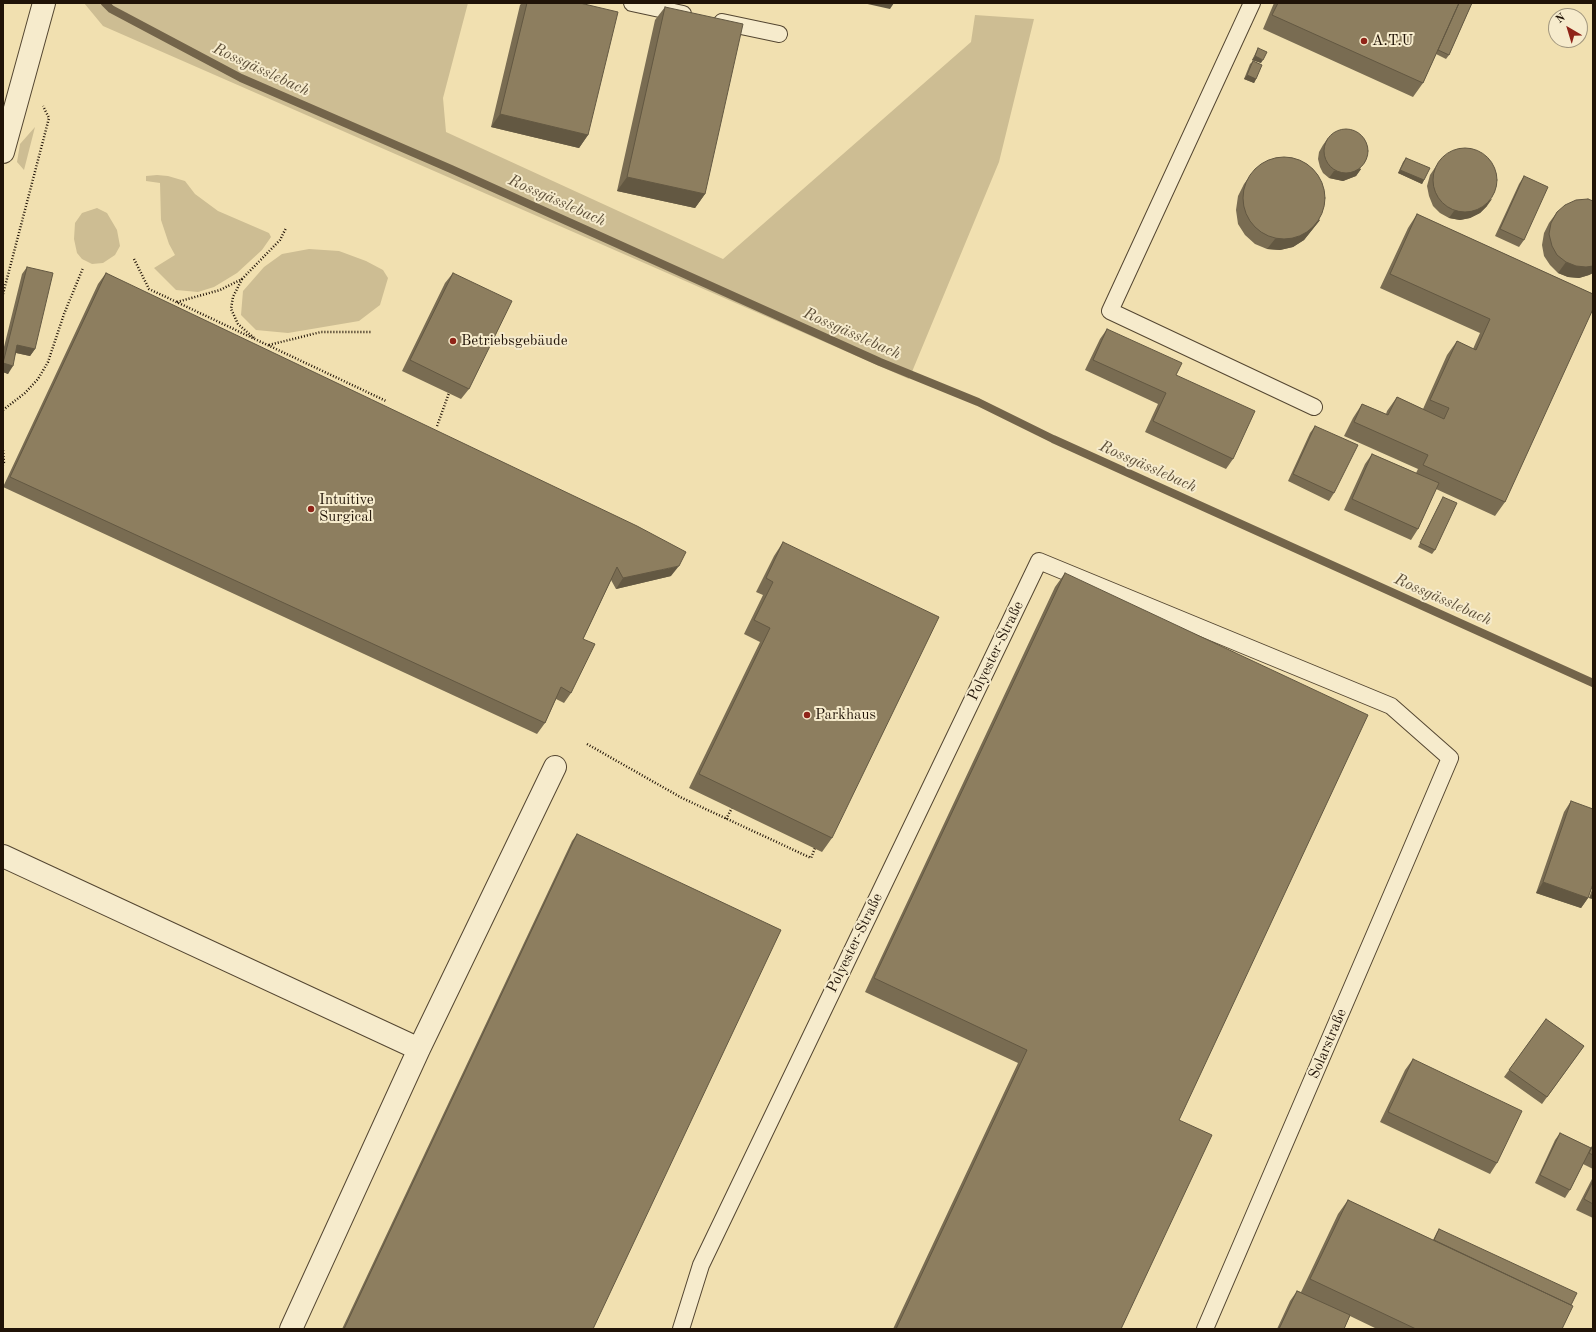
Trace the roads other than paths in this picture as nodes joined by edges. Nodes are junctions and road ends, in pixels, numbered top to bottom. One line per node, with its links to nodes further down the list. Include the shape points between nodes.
1 (44, 3): 5 (street)
2 (632, 3): 4 (lane)
3 (1252, 3): 6 (lane, via 1110,311)
4 (779, 34)
5 (3, 152)
6 (1314, 407)
7 (1039, 560): 12 (lane, Polyester-Straße, via 700,1265); 13 (lane, Solarstraße, via 1391,706 1450,758)
8 (555, 768): 10 (street)
9 (3, 856): 10 (street)
10 (419, 1049): 11 (street)
11 (291, 1329)
12 (681, 1329)
13 (1204, 1329)

